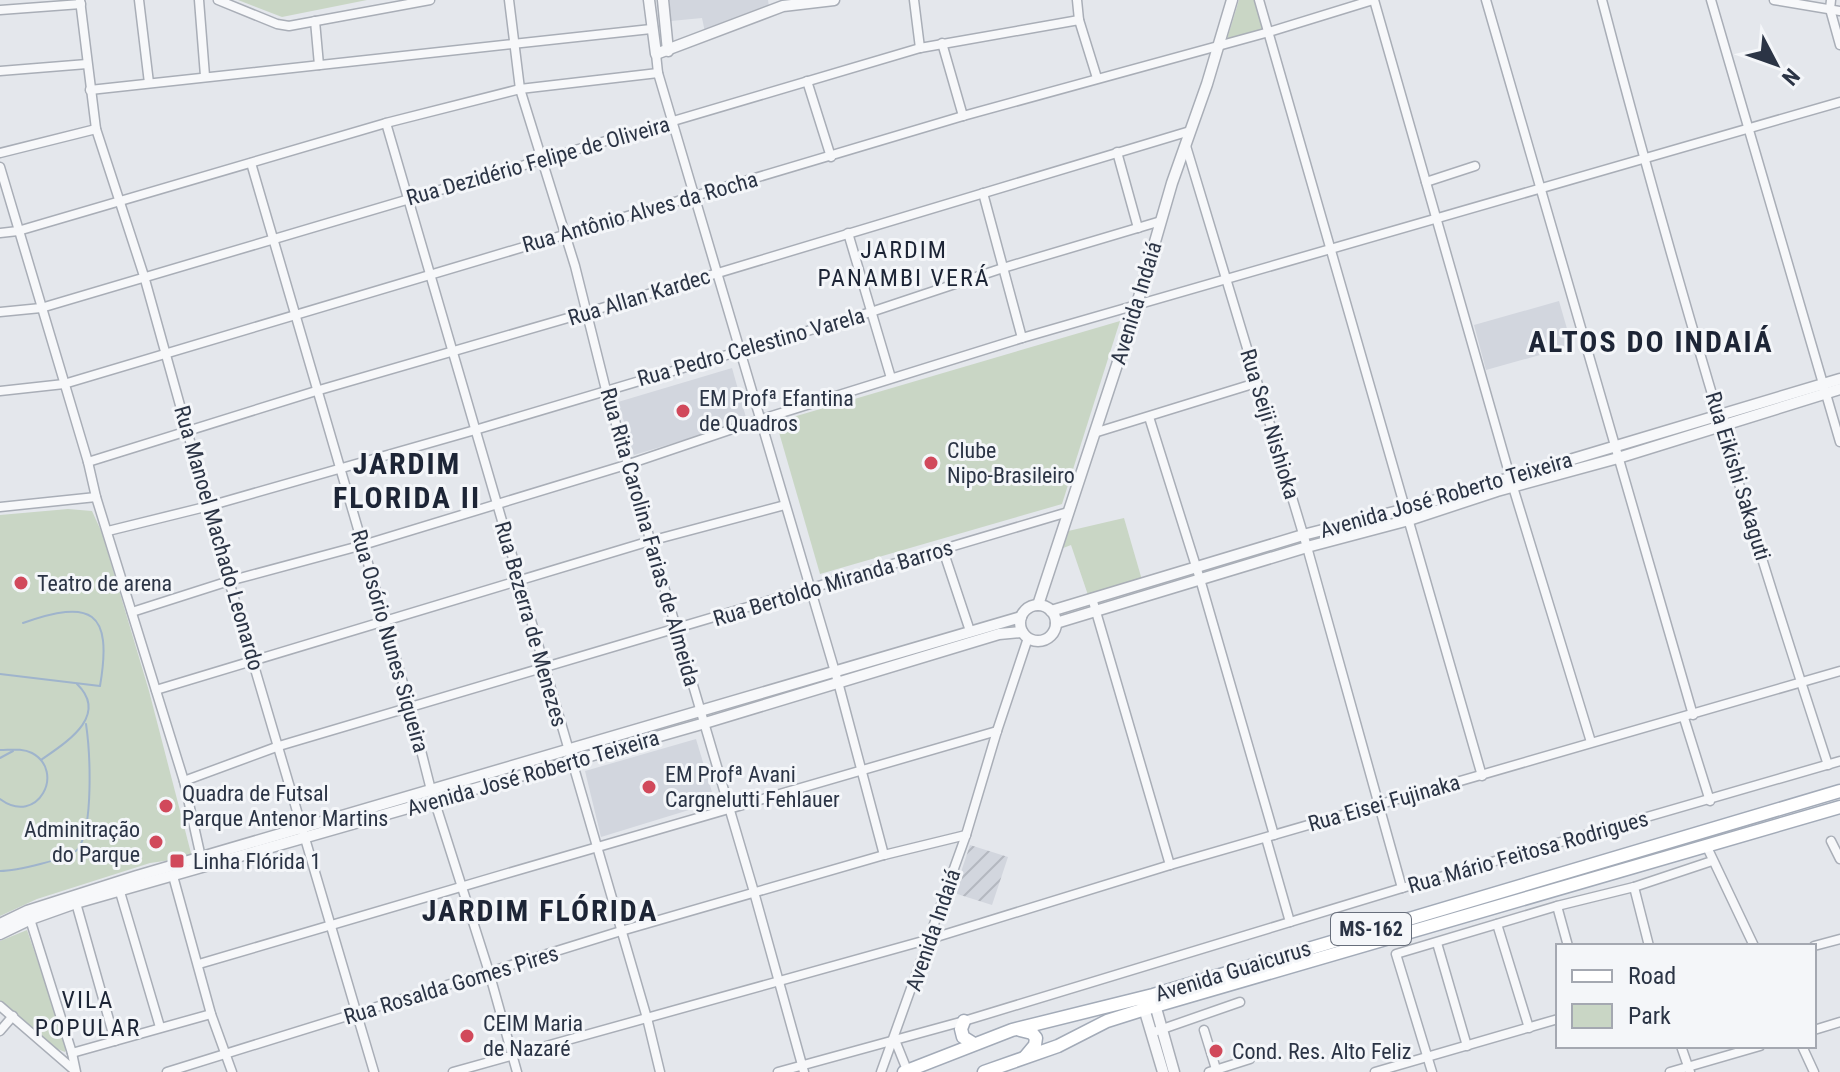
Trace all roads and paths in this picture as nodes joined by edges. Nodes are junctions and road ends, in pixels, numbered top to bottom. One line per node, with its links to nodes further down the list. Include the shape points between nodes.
1 (139, 0): 41 (street)
2 (199, 0): 38 (street)
3 (218, 0): 24 (street, via 277,24)
4 (430, 0): 24 (street)
5 (509, 0): 28 (street, Rua Rita Carolina Farias de Almeida)
6 (649, 0): 25 (street)
7 (663, 0): 32 (street)
8 (834, 0): 19 (street)
9 (914, 0): 31 (street)
10 (1077, 0): 23 (street)
11 (1232, 0): 30 (street, Avenida Indaiá)
12 (1259, 0): 26 (street)
13 (1373, 0): 26 (street, Rua Antônio Alves da Rocha); 60 (street)
14 (1486, 0): 61 (street)
15 (1602, 0): 55 (street, Rua Eikishi Sakaguti)
16 (1711, 0): 48 (street)
17 (1774, 0): 20 (street)
18 (80, 2): 21 (street); 34 (street, Rua Manoel Machado Leonardo)
19 (783, 3): 32 (street)
20 (1830, 4): 22 (street); 29 (street)
21 (0, 10)
22 (1840, 11)
23 (1079, 20): 27 (street, Rua Dezidério Felipe de Oliveira); 39 (street)
24 (315, 21): 35 (street)
25 (651, 29): 28 (street); 33 (street)
26 (1269, 32): 30 (street, Rua Antônio Alves da Rocha); 74 (street)
27 (942, 43): 31 (street, Rua Dezidério Felipe de Oliveira); 45 (street)
28 (513, 44): 35 (street); 42 (street, Rua Rita Carolina Farias de Almeida)
29 (1840, 45)
30 (1219, 46): 39 (street, Rua Antônio Alves da Rocha); 50 (street, Avenida Indaiá)
31 (920, 48): 40 (street, Rua Dezidério Felipe de Oliveira)
32 (668, 51): 33 (street)
33 (656, 54): 37 (street)
34 (87, 64): 36 (street); 43 (street, Rua Manoel Machado Leonardo)
35 (319, 65): 38 (street)
36 (0, 71)
37 (658, 73): 42 (street); 46 (street)
38 (205, 76): 41 (street)
39 (1097, 78): 45 (street, Rua Antônio Alves da Rocha)
40 (807, 81): 46 (street, Rua Dezidério Felipe de Oliveira); 54 (street)
41 (149, 83): 43 (street)
42 (520, 89): 47 (street); 56 (street, Rua Rita Carolina Farias de Almeida)
43 (90, 90): 49 (street, Rua Manoel Machado Leonardo)
44 (1840, 102): 48 (street)
45 (963, 116): 54 (street, Rua Antônio Alves da Rocha)
46 (673, 122): 56 (street, Rua Dezidério Felipe de Oliveira); 63 (street)
47 (386, 123): 57 (street); 64 (street, Rua Bezerra de Menezes)
48 (1750, 127): 55 (street); 94 (street)
49 (96, 129): 53 (street); 65 (street, Rua Manoel Machado Leonardo)
50 (1190, 131): 51 (street, Avenida Indaiá); 52 (street, Rua Allan Kardec)
51 (1186, 146): 67 (street, Avenida Indaiá); 79 (street, Rua Seiji Nishioka)
52 (1117, 152): 62 (street, Rua Allan Kardec); 68 (street)
53 (0, 153)
54 (831, 157): 63 (street, Rua Antônio Alves da Rocha)
55 (1643, 159): 61 (street); 99 (street, Rua Eikishi Sakaguti)
56 (541, 161): 64 (street, Rua Dezidério Felipe de Oliveira); 71 (street, Rua Rita Carolina Farias de Almeida)
57 (251, 163): 65 (street); 73 (street, Rua Osório Nunes Siqueira)
58 (1475, 166): 60 (street)
59 (0, 167): 69 (street)
60 (1426, 182): 66 (street)
61 (1540, 190): 66 (street); 107 (street)
62 (983, 193): 72 (street, Rua Allan Kardec); 75 (street)
63 (696, 196): 71 (street, Rua Antônio Alves da Rocha); 76 (street)
64 (407, 200): 73 (street, Rua Dezidério Felipe de Oliveira); 77 (street, Rua Bezerra de Menezes)
65 (122, 202): 69 (street); 78 (street, Rua Manoel Machado Leonardo)
66 (1436, 217): 74 (street); 111 (street)
67 (1161, 221): 68 (street, Rua Pedro Celestino Varela); 80 (street, Avenida Indaiá)
68 (1138, 228): 75 (street, Rua Pedro Celestino Varela)
69 (18, 231): 70 (street); 81 (street)
70 (0, 233)
71 (566, 233): 77 (street, Rua Antônio Alves da Rocha); 84 (street, Rua Rita Carolina Farias de Almeida)
72 (848, 233): 76 (street, Rua Allan Kardec); 83 (street)
73 (273, 239): 78 (street, Rua Dezidério Felipe de Oliveira); 85 (street, Rua Osório Nunes Siqueira)
74 (1332, 247): 79 (street); 118 (street)
75 (1003, 268): 83 (street, Rua Pedro Celestino Varela); 86 (street)
76 (719, 273): 84 (street, Rua Allan Kardec); 87 (street)
77 (429, 275): 85 (street, Rua Antônio Alves da Rocha); 89 (street, Rua Bezerra de Menezes)
78 (144, 276): 81 (street, Rua Dezidério Felipe de Oliveira); 88 (street, Rua Manoel Machado Leonardo)
79 (1227, 279): 80 (street); 92 (street, Rua Seiji Nishioka)
80 (1137, 304): 86 (street); 105 (street, Avenida Indaiá)
81 (41, 308): 82 (street, Rua Dezidério Felipe de Oliveira); 93 (street)
82 (0, 312)
83 (871, 312): 87 (street, Rua Pedro Celestino Varela); 90 (street)
84 (585, 313): 89 (street, Rua Allan Kardec); 96 (street, Rua Rita Carolina Farias de Almeida)
85 (295, 316): 88 (street, Rua Antônio Alves da Rocha); 98 (street, Rua Osório Nunes Siqueira)
86 (1022, 338): 90 (street)
87 (741, 350): 96 (street, Rua Pedro Celestino Varela); 101 (street)
88 (166, 352): 93 (street, Rua Antônio Alves da Rocha); 104 (street, Rua Manoel Machado Leonardo)
89 (453, 352): 98 (street, Rua Allan Kardec); 103 (street, Rua Bezerra de Menezes)
90 (891, 378): 101 (street)
91 (1840, 379): 94 (street, Avenida José Roberto Teixeira)
92 (1256, 383): 100 (street); 121 (street, Rua Seiji Nishioka)
93 (64, 384): 97 (street, Rua Antônio Alves da Rocha); 108 (street)
94 (1824, 389): 95 (street, Avenida José Roberto Teixeira); 99 (street, Avenida José Roberto Teixeira); 102 (street, Avenida José Roberto Teixeira); 106 (street)
95 (1840, 389)
96 (606, 390): 103 (street, Rua Pedro Celestino Varela); 109 (street, Rua Rita Carolina Farias de Almeida)
97 (0, 391)
98 (316, 391): 104 (street, Rua Allan Kardec); 110 (street, Rua Osório Nunes Siqueira)
99 (1718, 414): 102 (street, Rua Eikishi Sakaguti); 107 (street, Avenida José Roberto Teixeira)
100 (1149, 417): 105 (street); 124 (street)
101 (762, 419): 109 (street); 114 (street)
102 (1722, 426): 107 (street, Avenida José Roberto Teixeira); 143 (street, Rua Eikishi Sakaguti)
103 (475, 430): 110 (street, Rua Pedro Celestino Varela); 113 (street, Rua Bezerra de Menezes)
104 (188, 431): 108 (street, Rua Allan Kardec); 115 (street, Rua Manoel Machado Leonardo)
105 (1094, 433): 117 (street, Avenida Indaiá)
106 (1840, 442)
107 (1616, 452): 111 (street, Avenida José Roberto Teixeira); 147 (street)
108 (88, 462): 112 (street)
109 (629, 464): 113 (street); 120 (street, Rua Rita Carolina Farias de Almeida)
110 (339, 467): 115 (street, Rua Pedro Celestino Varela); 122 (street, Rua Osório Nunes Siqueira)
111 (1512, 482): 118 (street, Avenida José Roberto Teixeira); 150 (street)
112 (96, 497): 116 (street); 119 (street)
113 (496, 504): 122 (street); 126 (street, Rua Bezerra de Menezes)
114 (785, 505): 120 (street); 128 (street)
115 (209, 506): 119 (street, Rua Pedro Celestino Varela); 127 (street, Rua Manoel Machado Leonardo)
116 (0, 507)
117 (1068, 512): 123 (street, Rua Bertoldo Miranda Barros); 130 (street, Avenida Indaiá)
118 (1407, 515): 121 (street, Avenida José Roberto Teixeira); 156 (street)
119 (108, 531): 132 (street)
120 (650, 541): 126 (street); 136 (street, Rua Rita Carolina Farias de Almeida)
121 (1305, 541): 124 (street, Avenida José Roberto Teixeira); 125 (street, Avenida José Roberto Teixeira); 162 (street, Rua Seiji Nishioka)
122 (363, 545): 127 (street); 134 (street, Rua Osório Nunes Siqueira)
123 (943, 550): 128 (street, Rua Bertoldo Miranda Barros); 138 (street)
124 (1196, 568): 125 (street); 129 (street, Avenida José Roberto Teixeira)
125 (1200, 579): 129 (street, Avenida José Roberto Teixeira); 167 (street)
126 (518, 580): 134 (street); 140 (street, Rua Bezerra de Menezes)
127 (229, 581): 132 (street); 139 (street, Rua Manoel Machado Leonardo)
128 (809, 588): 136 (street, Rua Bertoldo Miranda Barros); 142 (street)
129 (1094, 604): 131 (street, Avenida José Roberto Teixeira); 135 (street, Avenida José Roberto Teixeira); 175 (street)
130 (1038, 605): 131 (street); 133 (street, Avenida José Roberto Teixeira)
131 (1051, 611): 135 (street)
132 (132, 612): 144 (street)
133 (1021, 617): 137 (street); 138 (street, Avenida José Roberto Teixeira)
134 (386, 622): 139 (street); 145 (street, Rua Osório Nunes Siqueira)
135 (1056, 623): 137 (street, Avenida José Roberto Teixeira, via 1049,637 1039,641)
136 (676, 630): 140 (street, Rua Bertoldo Miranda Barros); 146 (street, Rua Rita Carolina Farias de Almeida)
137 (1025, 635): 138 (street, Avenida José Roberto Teixeira); 149 (street, Avenida Indaiá)
138 (972, 636): 142 (street, Avenida José Roberto Teixeira)
139 (254, 661): 144 (street); 151 (street, Rua Manoel Machado Leonardo)
140 (543, 667): 145 (street, Rua Bertoldo Miranda Barros); 152 (street, Rua Bezerra de Menezes)
141 (1840, 671): 143 (street, Rua Eisei Fujinaka)
142 (836, 676): 146 (street); 148 (street, Avenida José Roberto Teixeira); 155 (street)
143 (1801, 682): 147 (street, Rua Eisei Fujinaka); 154 (street, Rua Eikishi Sakaguti)
144 (156, 690): 157 (street)
145 (410, 707): 151 (street, Rua Bertoldo Miranda Barros); 158 (street, Rua Osório Nunes Siqueira)
146 (701, 711): 148 (street, Rua Rita Carolina Farias de Almeida); 152 (street)
147 (1688, 716): 150 (street, Rua Eisei Fujinaka); 161 (street)
148 (705, 723): 152 (street, Avenida José Roberto Teixeira); 163 (street, Rua Rita Carolina Farias de Almeida)
149 (997, 731): 155 (street); 166 (street, Avenida Indaiá)
150 (1591, 742): 156 (street, Rua Eisei Fujinaka)
151 (279, 746): 157 (street, Rua Bertoldo Miranda Barros); 165 (street, Rua Manoel Machado Leonardo)
152 (568, 756): 158 (street); 160 (street, Avenida José Roberto Teixeira); 170 (street, Rua Bezerra de Menezes)
153 (1840, 761): 154 (street, Rua Mário Feitosa Rodrigues)
154 (1828, 765): 161 (street, Rua Mário Feitosa Rodrigues)
155 (862, 769): 163 (street); 171 (street)
156 (1482, 776): 162 (street, Rua Eisei Fujinaka)
157 (184, 781): 174 (street)
158 (431, 790): 160 (street, Rua Osório Nunes Siqueira); 165 (street)
159 (1840, 791): 201 (main road, Avenida Guaicurus / MS-162)
160 (435, 801): 165 (street, Avenida José Roberto Teixeira); 177 (street, Rua Osório Nunes Siqueira)
161 (1710, 801): 179 (street, Rua Mário Feitosa Rodrigues)
162 (1380, 805): 167 (street, Rua Eisei Fujinaka); 179 (street, Rua Seiji Nishioka)
163 (729, 806): 170 (street); 181 (street, Rua Rita Carolina Farias de Almeida)
164 (1840, 807): 169 (main road, Avenida Guaicurus / MS-162)
165 (304, 833): 174 (street, Avenida José Roberto Teixeira); 188 (street, Rua Manoel Machado Leonardo)
166 (966, 835): 171 (street, Rua Rosalda Gomes Pires); 191 (street, Avenida Indaiá)
167 (1270, 836): 175 (street, Rua Eisei Fujinaka); 185 (street)
168 (1831, 841): 172 (street)
169 (1706, 845): 173 (street); 201 (main road, Avenida Guaicurus / MS-162)
170 (596, 848): 177 (street); 189 (street, Rua Bezerra de Menezes)
171 (884, 855): 181 (street, Rua Rosalda Gomes Pires)
172 (1840, 859)
173 (1712, 861): 178 (street); 196 (street)
174 (202, 862): 176 (street, Avenida José Roberto Teixeira)
175 (1170, 865): 191 (street, Rua Eisei Fujinaka)
176 (172, 871): 180 (street, Avenida José Roberto Teixeira); 184 (street, Avenida José Roberto Teixeira); 198 (street)
177 (462, 885): 188 (street); 199 (street, Rua Osório Nunes Siqueira)
178 (1634, 887): 183 (street); 195 (street)
179 (1402, 888): 185 (street, Rua Mário Feitosa Rodrigues)
180 (120, 892): 182 (street, Avenida José Roberto Teixeira); 211 (street)
181 (754, 892): 189 (street, Rua Rosalda Gomes Pires); 200 (street, Rua Rita Carolina Farias de Almeida)
182 (76, 903): 184 (street, Avenida José Roberto Teixeira); 219 (street)
183 (1557, 906): 187 (street); 194 (street)
184 (29, 915): 186 (street, Avenida José Roberto Teixeira); 190 (street, Avenida José Roberto Teixeira); 225 (street)
185 (1290, 922): 209 (street, Rua Mário Feitosa Rodrigues)
186 (0, 924)
187 (1497, 924): 193 (street); 212 (street)
188 (332, 925): 198 (street); 205 (street, Rua Manoel Machado Leonardo)
189 (621, 931): 199 (street, Rua Rosalda Gomes Pires); 207 (street, Rua Bezerra de Menezes)
190 (0, 934)
191 (930, 939): 200 (street, Rua Eisei Fujinaka); 218 (street, Avenida Indaiá)
192 (1840, 939): 197 (street)
193 (1437, 943): 221 (street); 228 (street, via 1396,954)
194 (1567, 944)
195 (1648, 944)
196 (1753, 944)
197 (1816, 945)
198 (199, 964): 204 (street)
199 (489, 972): 205 (street, Rua Rosalda Gomes Pires); 227 (street, Rua Osório Nunes Siqueira)
200 (779, 979): 207 (street, Rua Eisei Fujinaka); 231 (street, Rua Rita Carolina Farias de Almeida)
201 (1149, 1002): 214 (main road, Avenida Guaicurus / MS-162); 217 (street); 229 (main road, Avenida Guaicurus / MS-162)
202 (1240, 1002): 217 (street)
203 (0, 1006): 206 (street)
204 (211, 1014): 211 (street); 226 (street)
205 (358, 1014): 226 (street, Rua Rosalda Gomes Pires); 238 (street, Rua Manoel Machado Leonardo)
206 (13, 1016): 216 (street); 234 (street)
207 (647, 1018): 227 (street, Rua Eisei Fujinaka); 241 (street, Rua Bezerra de Menezes)
208 (1556, 1020): 212 (street)
209 (964, 1021): 218 (street, Rua Mário Feitosa Rodrigues); 220 (main road, via 963,1037)
210 (1840, 1022): 213 (street)
211 (160, 1027): 219 (street)
212 (1529, 1028): 221 (street)
213 (1816, 1029)
214 (1012, 1030): 220 (main road, Avenida Guaicurus / MS-162); 229 (main road, via 1026,1030 1036,1038)
215 (1204, 1030): 233 (street)
216 (0, 1031)
217 (1156, 1031): 245 (street); 246 (street)
218 (894, 1039): 231 (street, Rua Mário Feitosa Rodrigues); 235 (street); 243 (street, Avenida Indaiá)
219 (115, 1041): 225 (street)
220 (974, 1044): 235 (main road, Avenida Guaicurus / MS-162)
221 (1467, 1046): 228 (street)
222 (1682, 1048): 232 (street)
223 (1754, 1048): 232 (street)
224 (1803, 1048): 250 (street)
225 (72, 1053): 234 (street)
226 (226, 1053): 236 (street, Rua Rosalda Gomes Pires); 237 (street)
227 (512, 1054): 239 (street, Rua Eisei Fujinaka); 240 (street, Rua Osório Nunes Siqueira)
228 (1427, 1057): 247 (street); 248 (street)
229 (1023, 1059): 244 (main road, Avenida Guaicurus / MS-162)
230 (1250, 1059): 233 (street)
231 (803, 1068): 242 (street, Rua Mário Feitosa Rodrigues)
232 (1689, 1069): 249 (street)
233 (1213, 1070)
234 (75, 1071)
235 (905, 1071)
236 (167, 1072)
237 (232, 1072)
238 (374, 1072)
239 (453, 1072)
240 (517, 1072)
241 (660, 1072)
242 (778, 1072)
243 (881, 1072)
244 (984, 1072)
245 (1163, 1072)
246 (1174, 1072)
247 (1375, 1072)
248 (1432, 1072)
249 (1670, 1072)
250 (1814, 1072)

